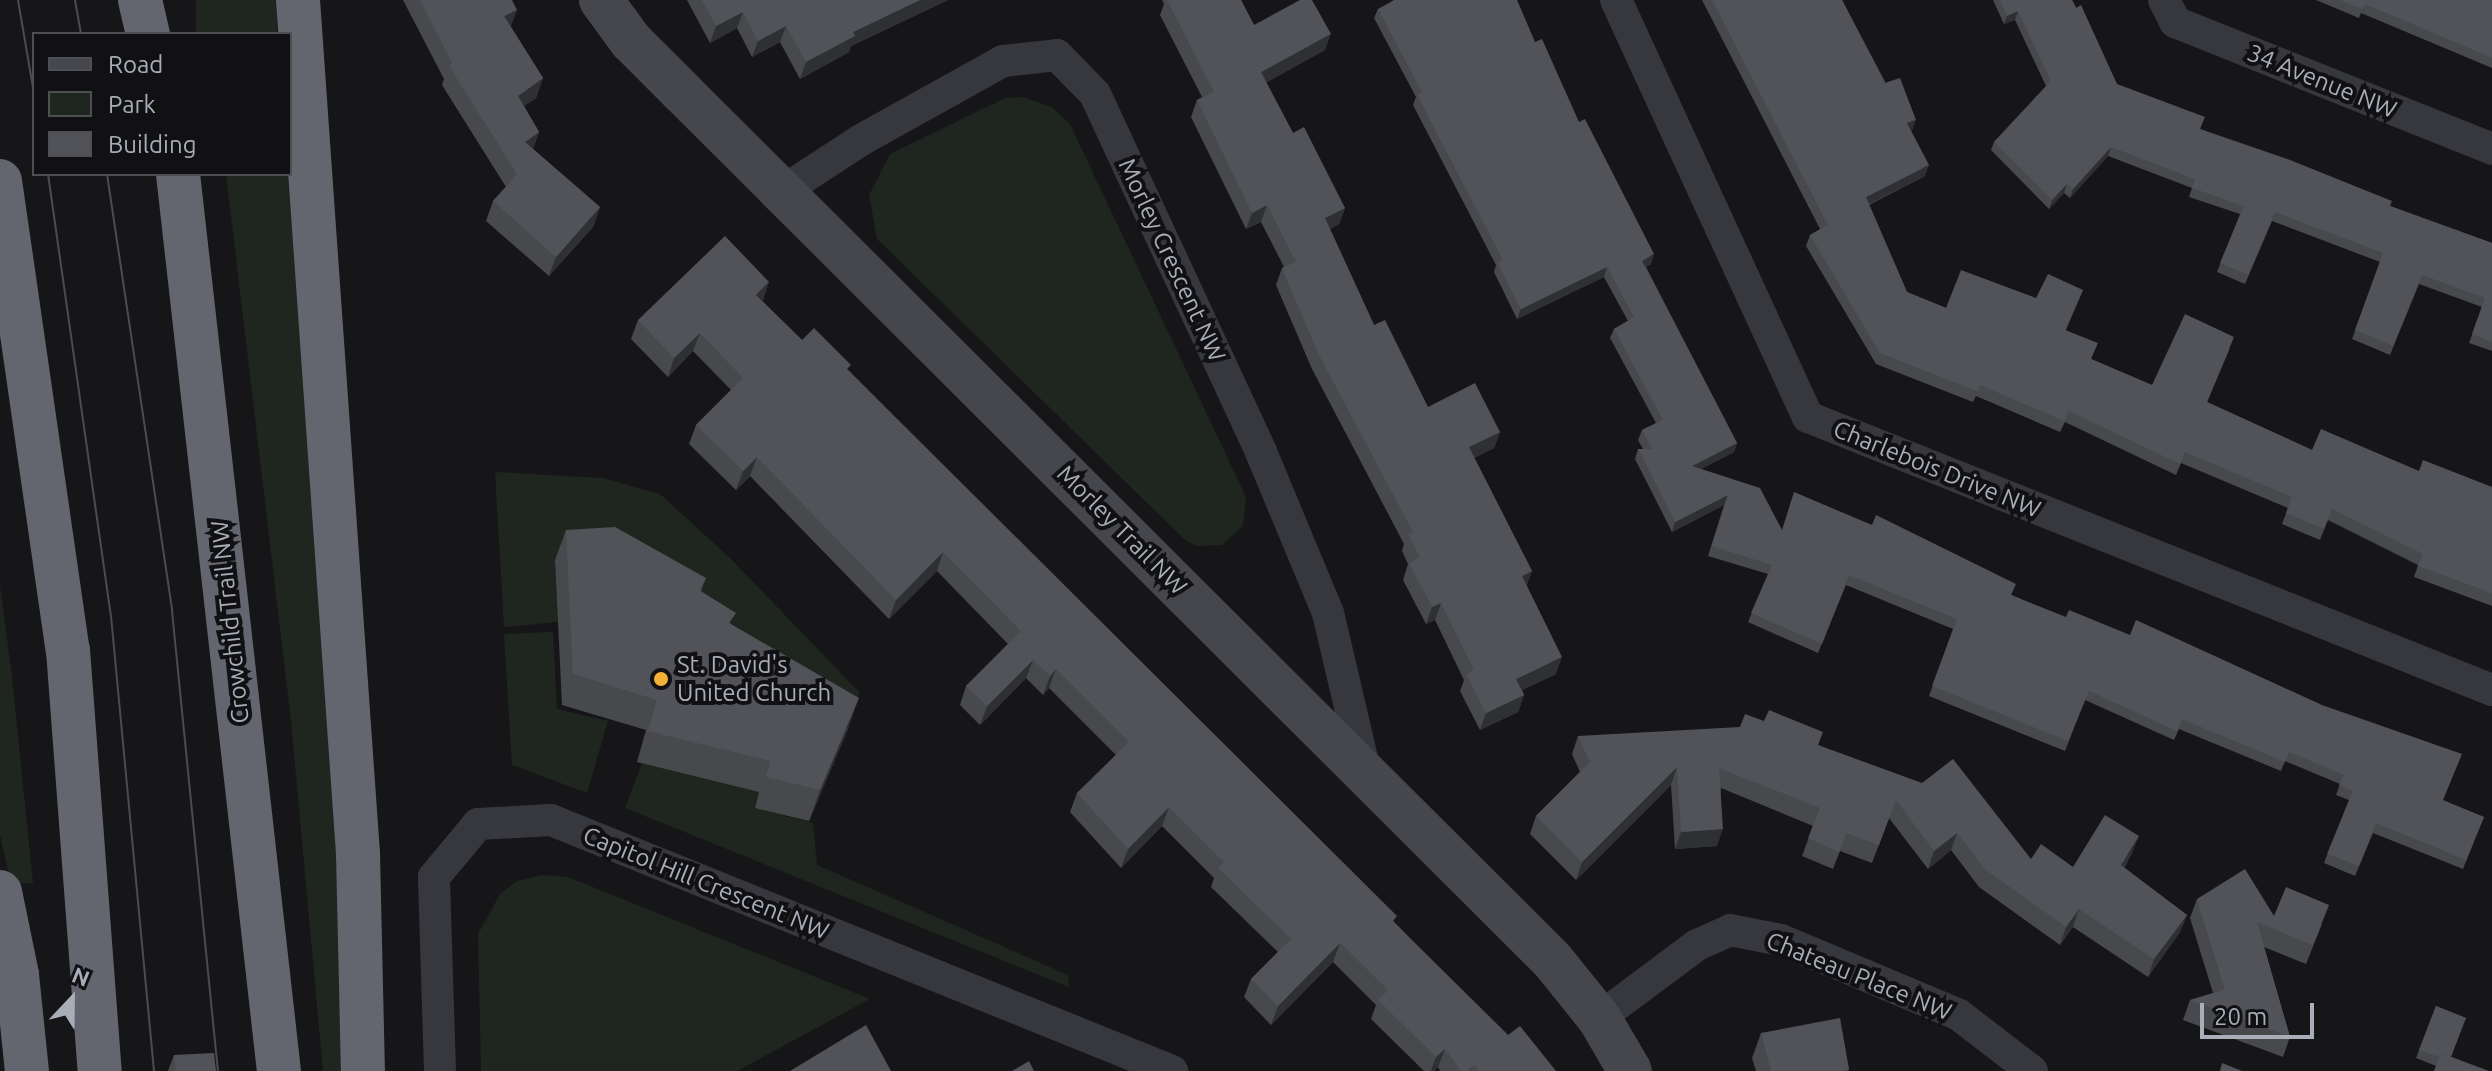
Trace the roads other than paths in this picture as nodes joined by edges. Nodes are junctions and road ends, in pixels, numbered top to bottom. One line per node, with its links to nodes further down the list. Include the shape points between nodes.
1 (140, 0): 6 (highway)
2 (298, 0): 18 (highway, via 358,854)
3 (601, 0): 10 (street, Morley Trail NW, via 631,41)
4 (1616, 0): 11 (street, Charlebois Drive NW, via 1808,417)
5 (2164, 0): 7 (street, 34 Avenue NW, via 2175,22)
6 (148, 32)
7 (2492, 149)
8 (178, 176): 17 (highway, Crowchild Trail NW)
9 (0, 181): 16 (highway, via 68,650)
10 (783, 191): 12 (street, Morley Trail NW); 12 (street, Morley Crescent NW, via 861,140 1003,61 1057,55 1095,94 1261,452 1328,613)
11 (2492, 690)
12 (1365, 771): 14 (street, Morley Trail NW, via 1553,961)
13 (0, 892): 15 (highway, via 17,975)
14 (1599, 1018): 21 (street, Morley Trail NW); 22 (street, Chateau Place NW, via 1697,945 1730,930 1781,940 1959,1015)
15 (27, 1071)
16 (100, 1071)
17 (279, 1071)
18 (363, 1071)
19 (440, 1071): 20 (street, Capitol Hill Crescent NW, via 434,877 478,824 551,820)
20 (1172, 1071)
21 (1630, 1071)
22 (2032, 1071)

